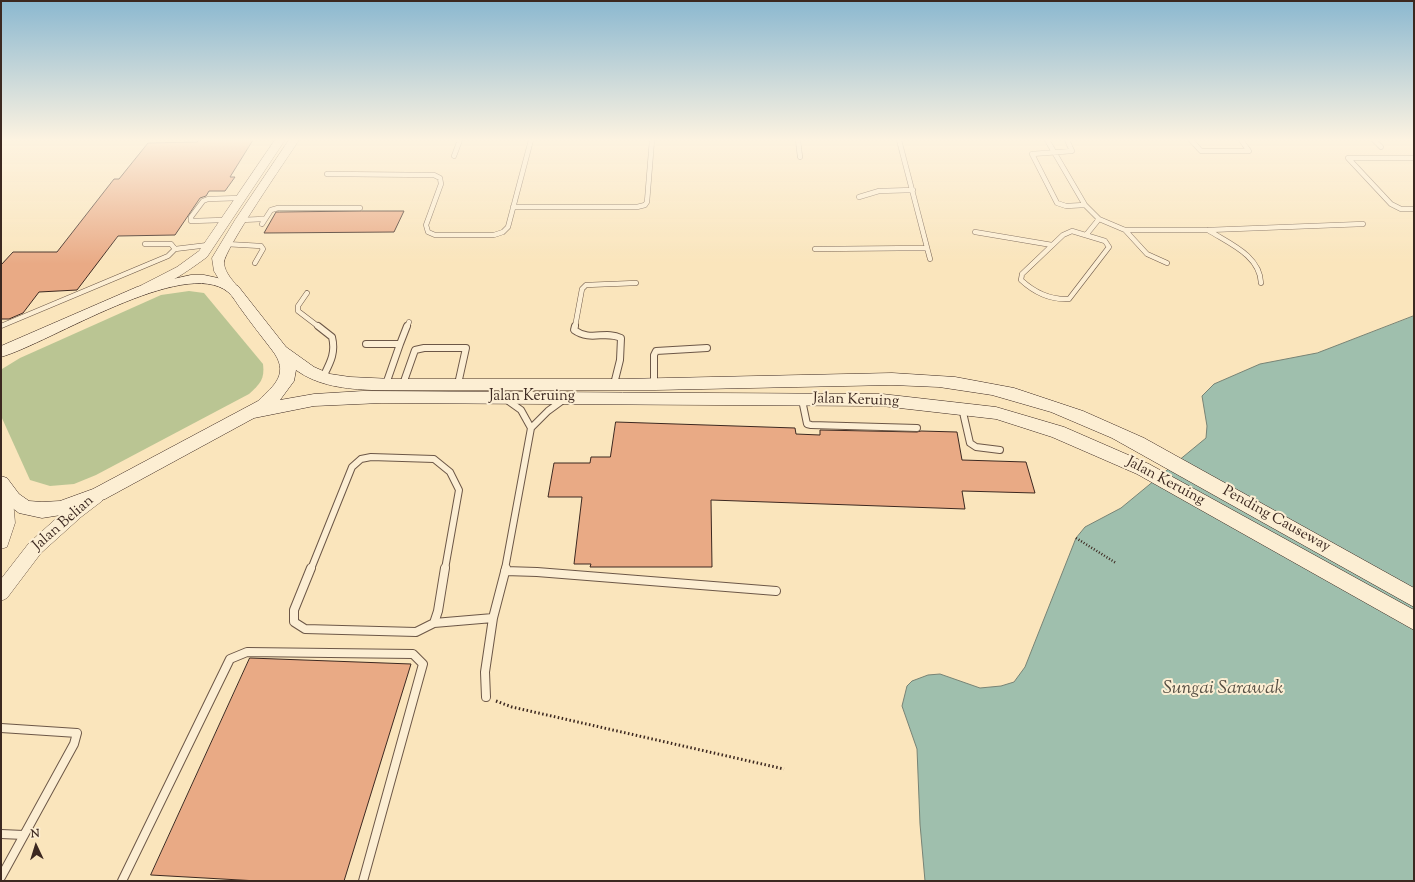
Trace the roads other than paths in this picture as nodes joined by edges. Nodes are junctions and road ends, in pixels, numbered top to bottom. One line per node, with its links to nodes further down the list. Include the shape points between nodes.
1 (252, 181): 12 (street)
2 (267, 181): 19 (street)
3 (441, 181): 14 (lane, via 426,225 428,232 435,235 494,235 503,232 508,227)
4 (520, 181): 14 (lane)
5 (649, 181): 14 (lane, via 648,202 637,207)
6 (911, 181): 10 (lane)
7 (1046, 181): 13 (lane, via 1057,203 1066,206)
8 (1071, 181): 13 (lane)
9 (1370, 181): 16 (lane, via 1395,207)
10 (913, 190): 11 (lane, via 878,190); 29 (lane)
11 (859, 197)
12 (240, 198): 18 (street); 18 (lane, via 208,199 191,217 191,221)
13 (1085, 205): 17 (lane)
14 (513, 207)
15 (360, 208): 19 (lane, via 278,208 271,210 263,222)
16 (1414, 209)
17 (1099, 219): 21 (lane); 24 (lane)
18 (224, 220): 27 (street)
19 (241, 220): 26 (street)
20 (1363, 224): 22 (lane)
21 (1125, 230): 22 (lane); 34 (lane, via 1147,254)
22 (1208, 230): 36 (lane, via 1255,261 1262,278)
23 (975, 232): 28 (lane)
24 (1086, 235): 28 (lane, via 1066,232); 28 (lane, via 1105,241 1109,248 1069,299 1054,298 1021,280 1022,274)
25 (145, 244): 30 (lane, via 171,244)
26 (226, 244): 33 (lane, via 261,246 263,249); 37 (street, via 217,265)
27 (208, 245): 30 (lane); 38 (street, via 194,262)
28 (1052, 245)
29 (927, 248): 31 (lane); 32 (lane)
30 (175, 249): 41 (lane, via 168,256)
31 (815, 249)
32 (930, 259)
33 (255, 263)
34 (1167, 263)
35 (636, 283): 52 (lane, via 586,285 582,289 574,330 586,337 617,335 622,338)
36 (1261, 283)
37 (233, 289): 38 (main road, via 218,282 191,279); 46 (main road)
38 (142, 290): 45 (main road)
39 (307, 293): 47 (lane, via 298,306 298,311 332,337 334,346 333,358)
40 (409, 322): 43 (lane)
41 (1, 326)
42 (366, 344): 43 (lane)
43 (400, 344): 49 (lane)
44 (707, 348): 53 (lane, via 656,351)
45 (6, 349)
46 (281, 351): 47 (main road, Jalan Keruing, via 310,372); 59 (main road, via 288,361 290,370 286,380 264,405)
47 (323, 377): 49 (main road, Jalan Keruing, via 350,383)
48 (942, 381): 53 (main road, Jalan Keruing, via 827,379); 57 (main road, via 965,389 969,399 962,403); 62 (main road, Jalan Keruing, via 1002,391 1058,407 1100,423)
49 (386, 384): 50 (main road, Jalan Keruing)
50 (403, 384): 51 (main road, Jalan Keruing); 51 (lane, via 415,350 466,348)
51 (458, 384): 52 (main road, Jalan Keruing)
52 (614, 384): 53 (main road, Jalan Keruing)
53 (654, 384)
54 (503, 397): 55 (main road, Jalan Keruing); 59 (main road, Jalan Keruing, via 326,398 286,403); 60 (lane, via 521,410)
55 (566, 397): 56 (main road, Jalan Keruing); 60 (lane)
56 (802, 400): 57 (main road, Jalan Keruing, via 882,400); 61 (lane, via 807,424 811,425)
57 (934, 405): 58 (main road, Jalan Keruing)
58 (962, 408): 63 (lane, via 970,443 976,447); 72 (main road, Jalan Keruing, via 996,413 1058,432 1144,469)
59 (249, 413): 65 (main road)
60 (531, 428): 67 (lane)
61 (917, 428)
62 (1138, 443): 70 (main road, Pending Causeway)
63 (1000, 450)
64 (2, 486): 65 (main road, via 13,500 25,508 42,510 61,508); 66 (street, via 7,523)
65 (99, 494): 69 (street, Jalan Belian, via 35,548)
66 (1, 542)
67 (505, 571): 68 (lane); 71 (lane)
68 (776, 591)
69 (1, 593)
70 (1414, 598)
71 (493, 618): 73 (lane); 74 (lane, via 485,672)
72 (1414, 621)
73 (434, 623): 73 (lane, via 459,490 450,472 434,459 371,456 361,459 352,467 294,610 294,622 305,629 416,632)
74 (486, 697)
75 (1, 728): 77 (lane, via 77,733 74,744)
76 (1, 834): 77 (lane)
77 (24, 835): 78 (lane)
78 (1, 877)
79 (122, 881): 80 (lane, via 230,659 247,652 413,654 423,664)
80 (363, 881)

